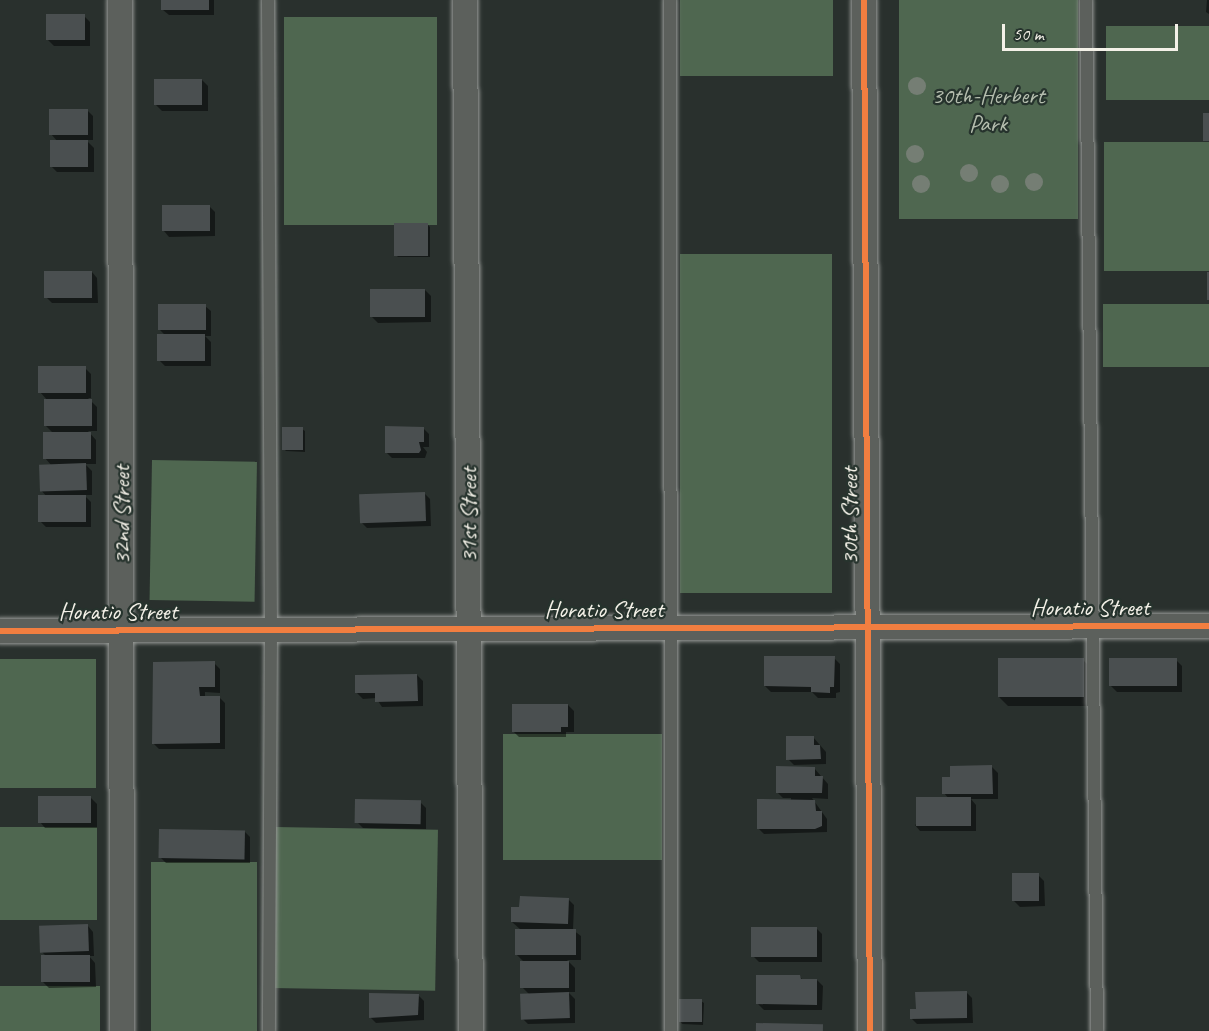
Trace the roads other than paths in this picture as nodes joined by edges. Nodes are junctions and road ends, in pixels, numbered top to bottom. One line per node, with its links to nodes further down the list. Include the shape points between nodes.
1 (120, 0): 12 (street, 32nd Street)
2 (268, 0): 11 (lane)
3 (465, 0): 13 (street, 31st Street)
4 (670, 0): 10 (lane)
5 (864, 0): 7 (street, 30th Street)
6 (1086, 0): 8 (lane)
7 (868, 626): 8 (street, Horatio Street); 10 (street, Horatio Street); 19 (street, 30th Street)
8 (1094, 626): 9 (street, Horatio Street); 20 (lane)
9 (1209, 626)
10 (671, 628): 13 (street, Horatio Street); 18 (lane)
11 (271, 629): 12 (street, Horatio Street); 13 (street, Horatio Street); 16 (lane)
12 (122, 630): 14 (street, Horatio Street); 15 (street, 32nd Street)
13 (470, 630): 17 (street, 31st Street)
14 (0, 631)
15 (122, 1031)
16 (269, 1031)
17 (471, 1031)
18 (671, 1031)
19 (870, 1031)
20 (1097, 1031)

